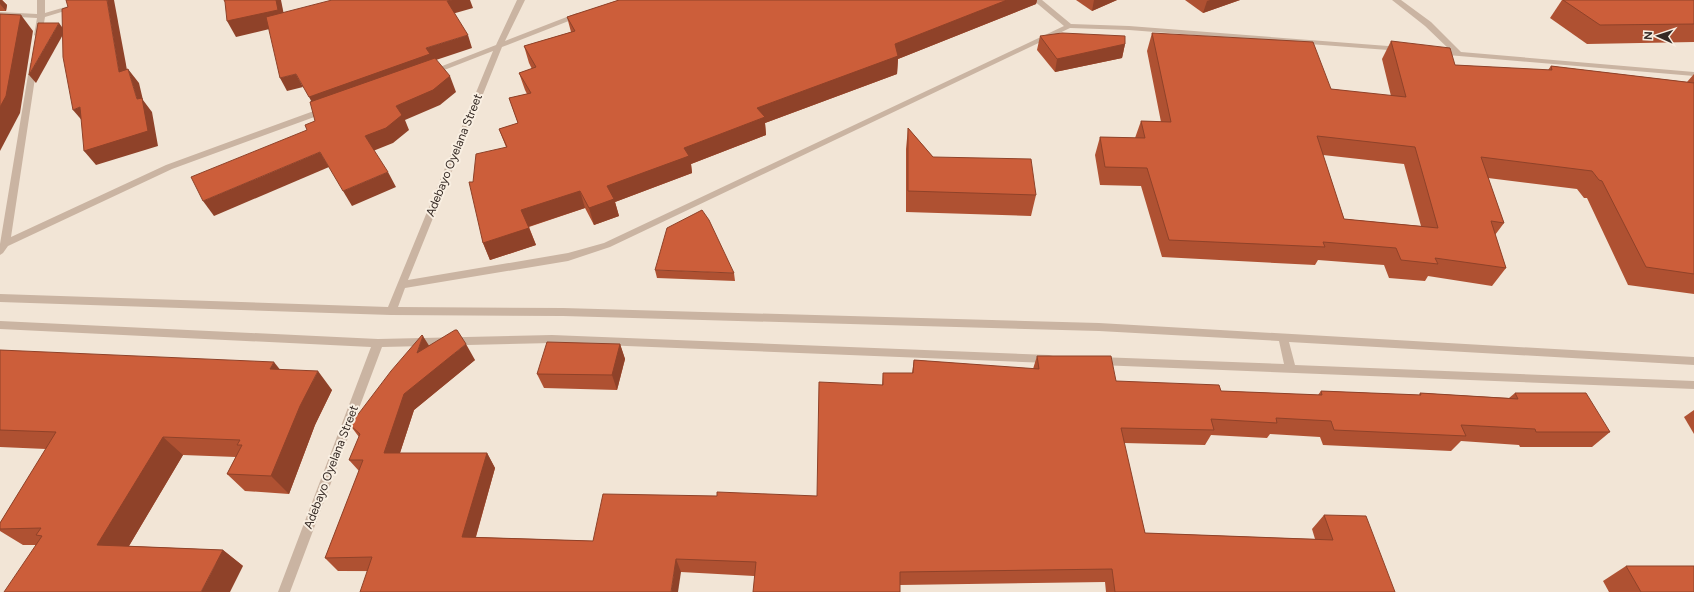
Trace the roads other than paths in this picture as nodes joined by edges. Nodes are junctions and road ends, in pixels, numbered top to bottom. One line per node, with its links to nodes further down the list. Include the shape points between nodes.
1 (41, 0): 8 (street)
2 (97, 0): 8 (street)
3 (521, 0): 10 (street, Adebayo Oyelana Street)
4 (1038, 0): 9 (street)
5 (1396, 0): 13 (street, via 1428,24)
6 (591, 11): 10 (street)
7 (0, 14): 8 (street)
8 (41, 16): 17 (street)
9 (1068, 26): 11 (street, via 1142,28); 18 (street, via 607,245 568,257)
10 (498, 48): 15 (street); 18 (street, Adebayo Oyelana Street)
11 (1412, 50)
12 (1427, 51): 13 (street)
13 (1459, 54): 14 (street)
14 (1694, 74)
15 (423, 75)
16 (333, 107): 17 (street, via 169,167)
17 (2, 248)
18 (402, 285): 20 (street, Adebayo Oyelana Street)
19 (0, 298): 20 (street)
20 (391, 311): 22 (street, via 563,312 1082,327)
21 (0, 325): 23 (street)
22 (1283, 338): 26 (street); 27 (street)
23 (378, 343): 24 (street, via 552,339); 29 (street, Adebayo Oyelana Street)
24 (1061, 360)
25 (1085, 361): 27 (street)
26 (1694, 361)
27 (1291, 369): 28 (street)
28 (1694, 385)
29 (284, 592)

